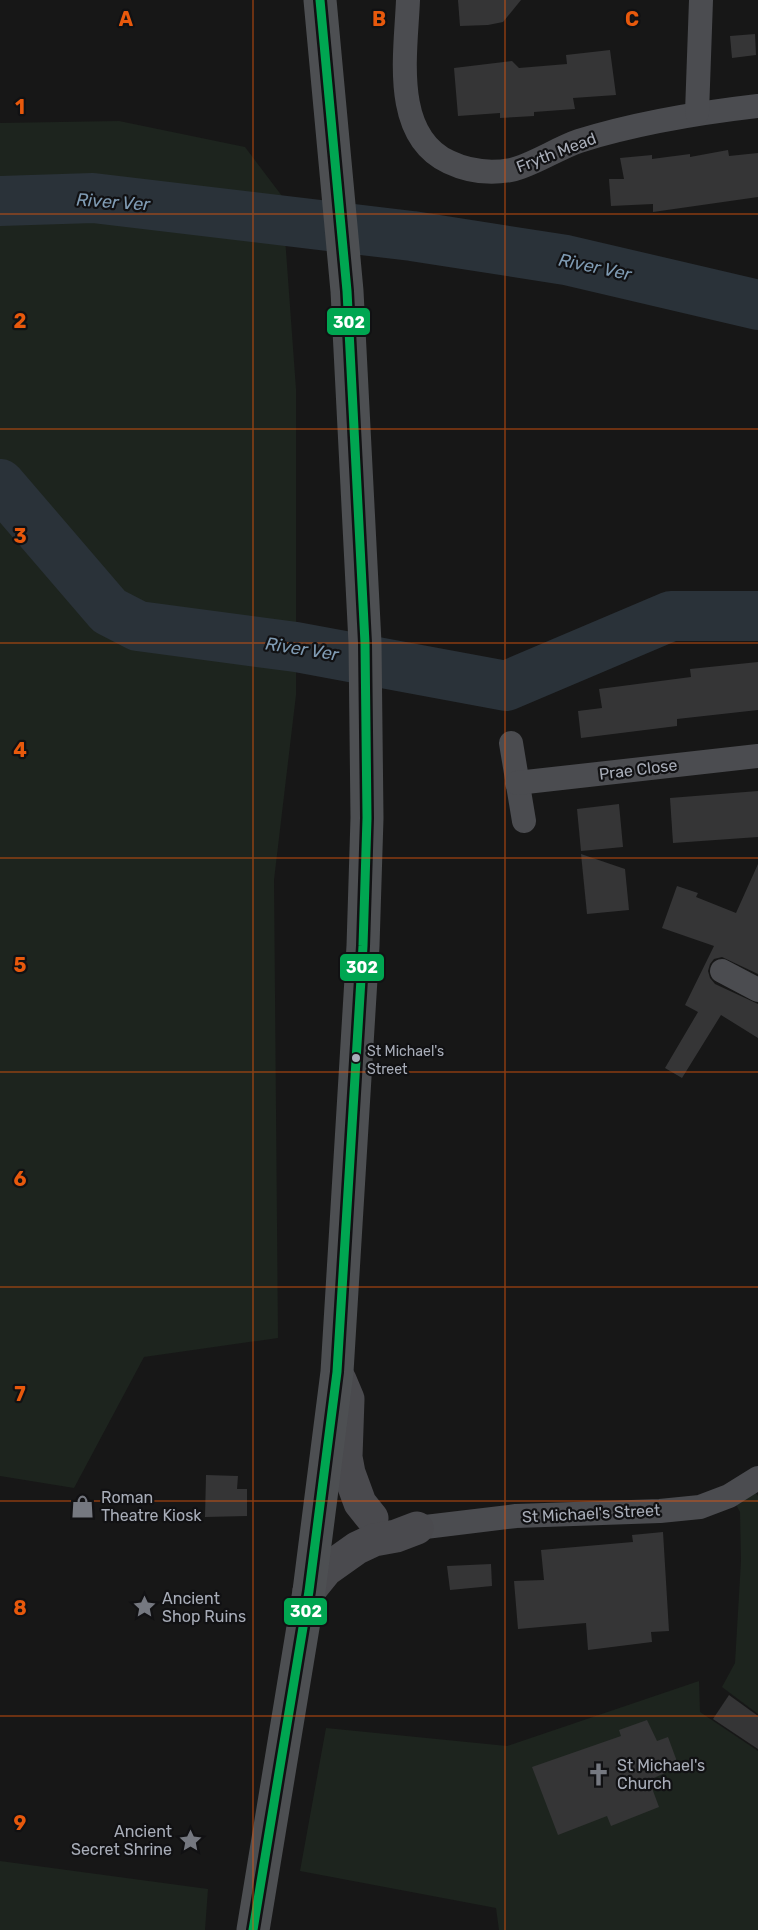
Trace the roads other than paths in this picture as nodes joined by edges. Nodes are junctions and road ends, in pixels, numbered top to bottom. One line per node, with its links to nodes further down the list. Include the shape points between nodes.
1 (320, 0): 12 (main road, via 347,291 365,659 367,818)
2 (408, 0): 5 (street, Fryth Mead, via 407,104 414,127 427,146 444,160 465,169 485,173 513,169 576,142)
3 (700, 0): 5 (street)
4 (758, 106): 5 (street, Fryth Mead)
5 (697, 114)
6 (511, 743): 8 (street)
7 (758, 756): 8 (street, Prae Close)
8 (517, 783): 9 (street)
9 (524, 821)
10 (722, 971): 11 (street)
11 (758, 990)
12 (337, 1372): 14 (main road); 15 (street, via 348,1399 349,1473 360,1503)
13 (758, 1478): 16 (street, St Michael's Street, via 729,1496 700,1507 516,1516)
14 (318, 1515): 15 (street); 17 (main road)
15 (372, 1518): 16 (street, via 400,1519)
16 (417, 1528): 17 (street, via 357,1548 326,1570)
17 (309, 1591): 18 (main road)
18 (253, 1930)

